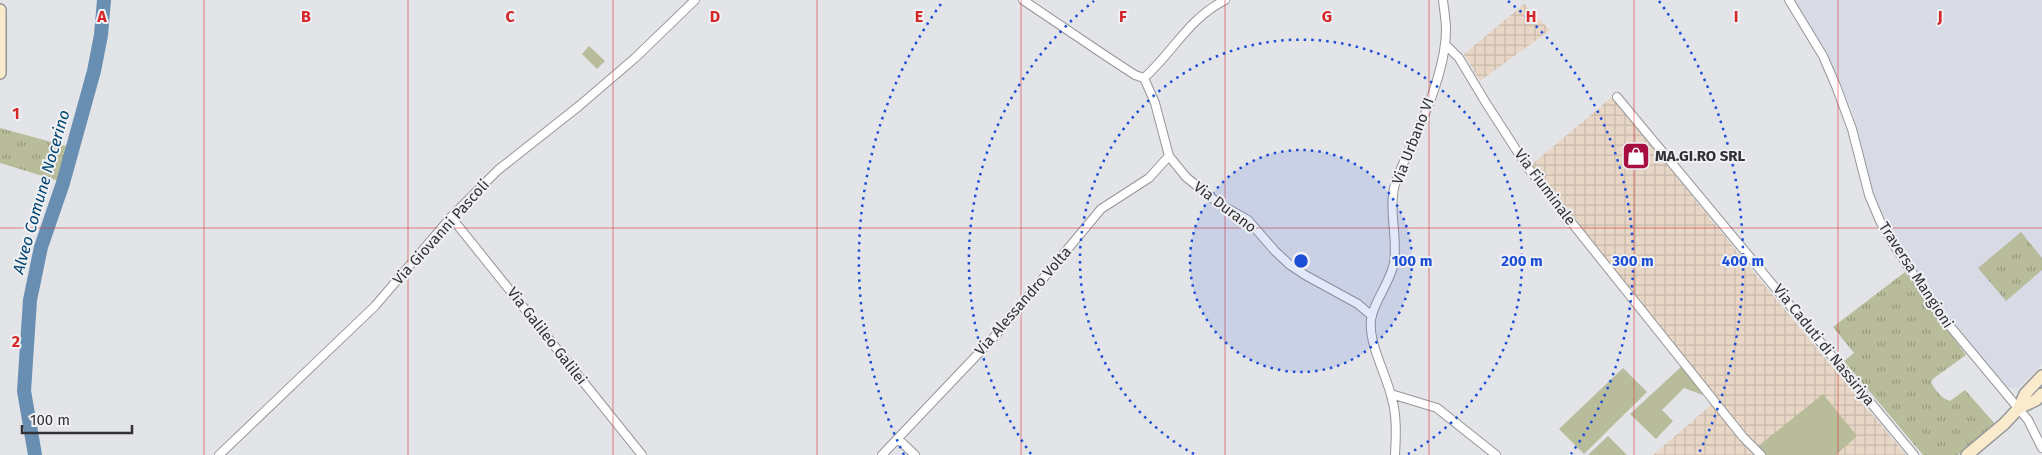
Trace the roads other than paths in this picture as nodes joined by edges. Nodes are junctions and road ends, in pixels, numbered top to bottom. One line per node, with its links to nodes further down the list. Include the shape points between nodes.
1 (695, 0): 12 (street, Via Giovanni Pascoli, via 628,64 498,170)
2 (1023, 0): 9 (street)
3 (1225, 0): 9 (street, via 1192,23 1166,57)
4 (1443, 0): 7 (street, Via Urbano VI)
5 (1789, 0): 17 (street, Traversa Mangioni, via 1823,56 1836,86 1880,221 1939,313)
6 (0, 10): 8 (street)
7 (1445, 44): 13 (street, Via Urbano VI, via 1420,126 1396,182 1394,263); 26 (street, Via Fiuminale, via 1459,58 1528,168 1743,437)
8 (0, 73)
9 (1144, 78): 11 (street, Via Durano, via 1155,103)
10 (1617, 97): 27 (street, Via Caduti di Nassiriya)
11 (1169, 156): 13 (street, Via Durano, via 1196,187 1248,220 1290,265 1358,304); 18 (street, Via Alessandro Volta, via 1149,178 1101,209 996,335)
12 (451, 217): 20 (street, Via Giovanni Pascoli, via 375,306); 21 (street, Via Galileo Galilei)
13 (1372, 316): 15 (street, Via Urbano VI, via 1373,341)
14 (2041, 380): 17 (street, via 2024,394)
15 (1391, 394): 24 (street, Via Urbano VI); 25 (street, via 1437,408)
16 (2042, 394): 17 (street)
17 (2019, 408): 19 (street, Traversa Mangioni); 28 (street)
18 (898, 439): 22 (street, Via Alessandro Volta); 23 (street)
19 (2042, 448)
20 (219, 455)
21 (642, 455)
22 (882, 455)
23 (915, 455)
24 (1395, 455)
25 (1496, 455)
26 (1761, 455)
27 (1914, 455)
28 (1966, 455)

